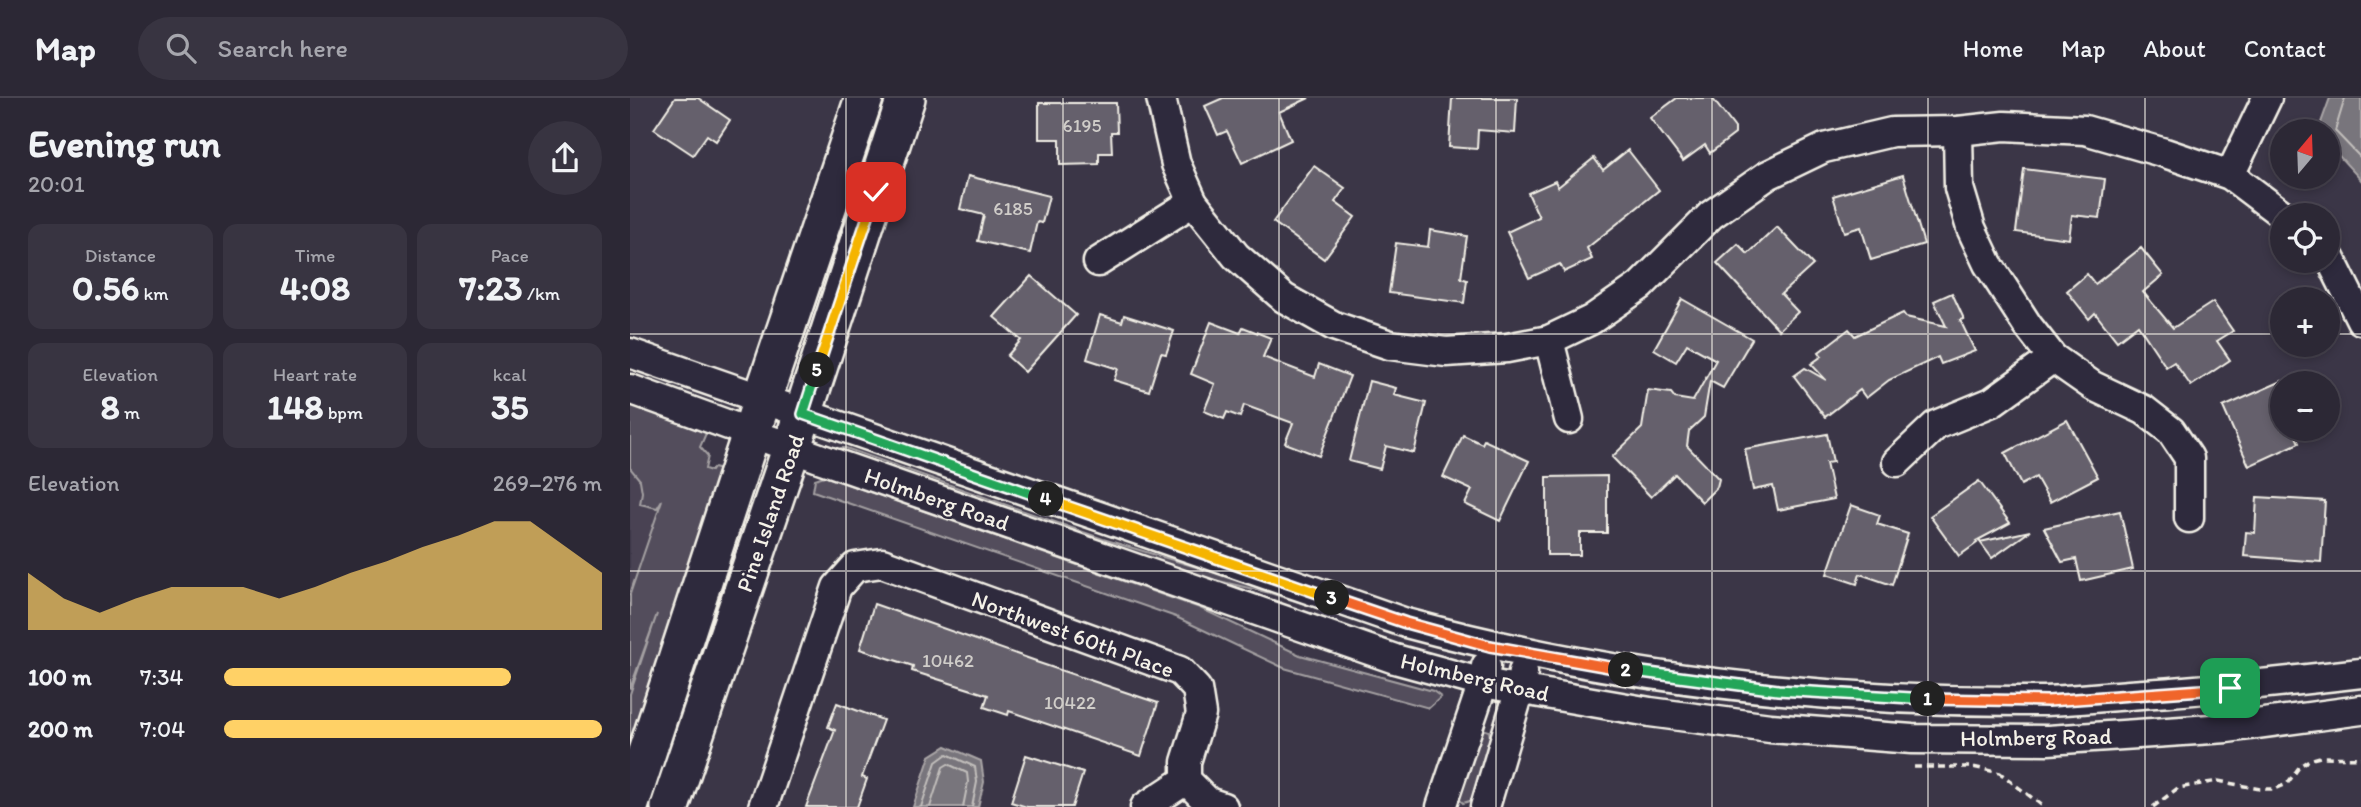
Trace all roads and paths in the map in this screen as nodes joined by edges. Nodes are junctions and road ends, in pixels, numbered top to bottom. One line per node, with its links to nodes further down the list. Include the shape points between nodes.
1 (864, 98): 16 (main road, Pine Island Road)
2 (906, 98): 18 (main road, Pine Island Road)
3 (1161, 98): 7 (street, via 1175,164)
4 (2267, 98): 6 (street)
5 (1958, 131): 6 (street, via 2004,126 2085,130); 12 (street, via 1892,132 1824,148 1768,175 1711,215 1640,286 1591,320); 14 (street, via 1959,188 1971,228 1988,264)
6 (2230, 175): 8 (street)
7 (1193, 202): 9 (street); 12 (street, via 1236,256 1284,298 1334,326 1390,345 1446,352)
8 (2270, 205)
9 (1098, 262)
10 (2361, 287): 11 (street, via 2328,254)
11 (2361, 320)
12 (1549, 340): 17 (street)
13 (630, 353): 16 (street, Holmberg Road)
14 (2053, 358): 19 (street, via 1992,402 1936,425); 20 (street, via 2093,386 2144,410 2171,431 2189,458)
15 (630, 389): 16 (street, Holmberg Road)
16 (756, 416): 18 (street, Holmberg Road); 30 (main road, Pine Island Road)
17 (1569, 419)
18 (797, 431): 21 (street, Holmberg Road); 24 (street, Holmberg Road, via 1382,654); 31 (main road, Pine Island Road)
19 (1897, 462)
20 (2189, 517)
21 (1490, 646): 22 (street, Holmberg Road); 24 (street)
22 (1527, 652): 23 (street, Holmberg Road, via 1657,676 1909,699 2048,701); 25 (street)
23 (2361, 673)
24 (1483, 683): 25 (street, Holmberg Road); 35 (street)
25 (1520, 690): 26 (street, Holmberg Road, via 1770,728 1912,739 2048,740 2213,729); 36 (street)
26 (2361, 710)
27 (2361, 758): 38 (path, via 2309,760 2287,784 2275,789 2218,781 2178,788)
28 (1914, 767): 37 (path, via 1973,767 2000,773)
29 (1186, 780): 32 (street, Northwest 60th Place, via 1186,762 1201,714 1197,689 1180,671 882,563 855,568 837,587); 33 (street); 34 (street, via 1208,802)
30 (630, 804)
31 (670, 807)
32 (763, 807)
33 (1145, 807)
34 (1223, 807)
35 (1442, 807)
36 (1485, 807)
37 (2044, 807)
38 (2153, 807)

